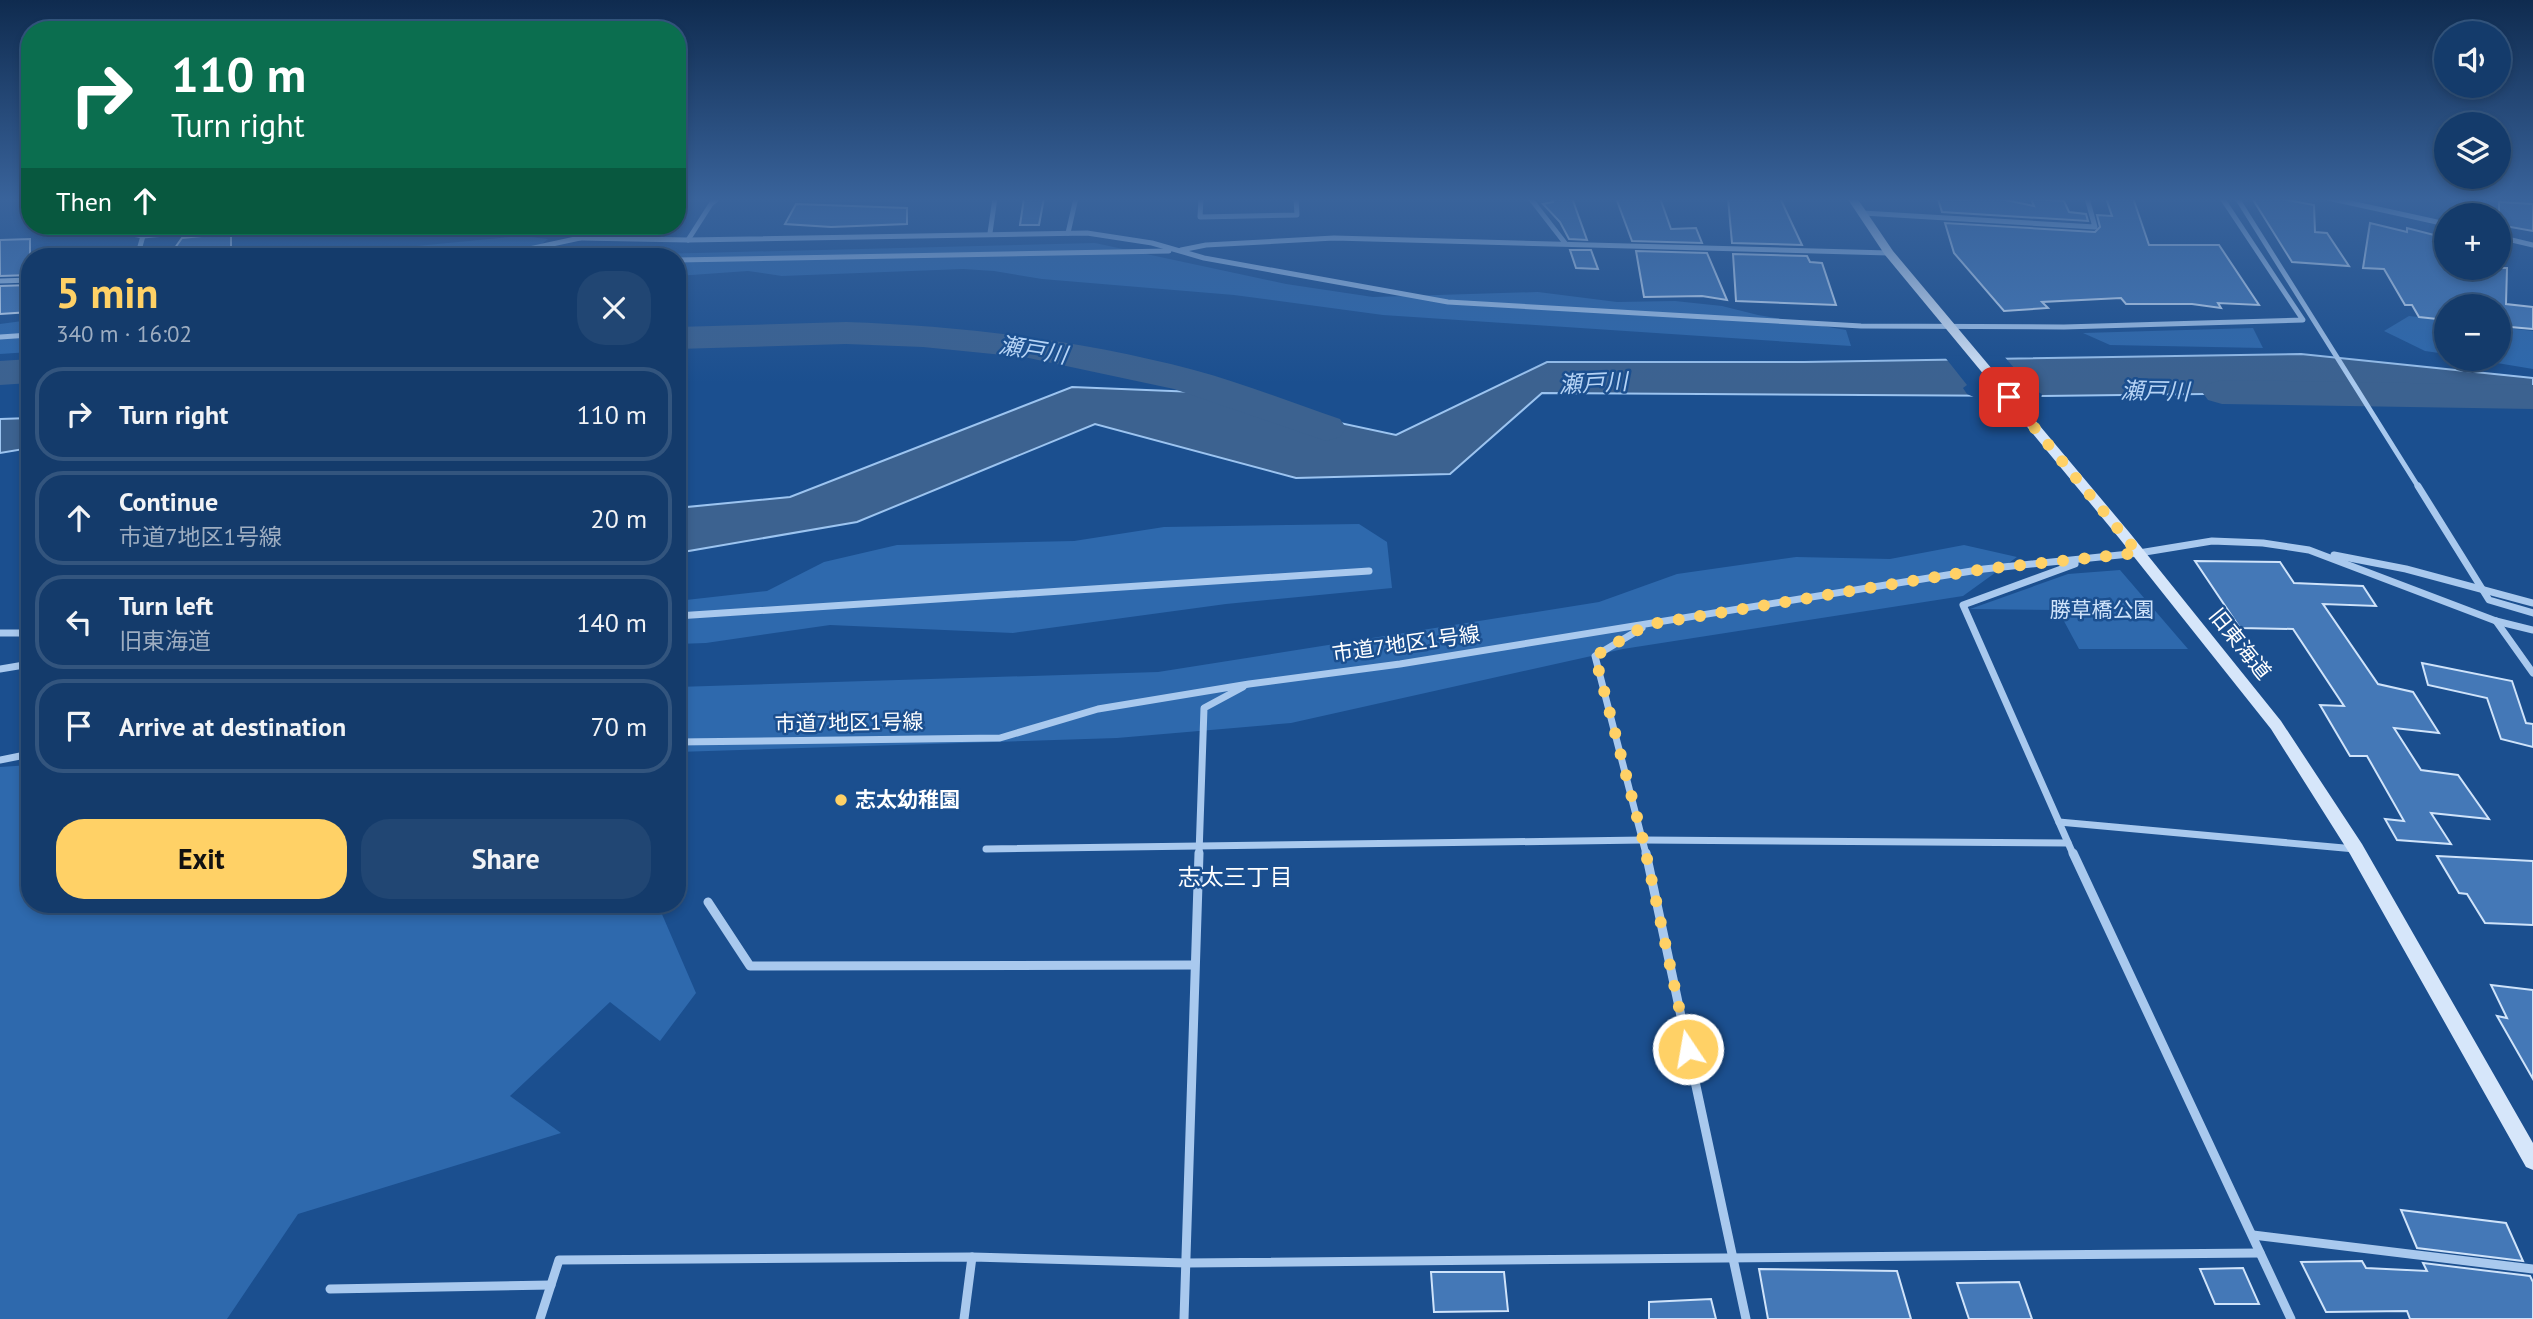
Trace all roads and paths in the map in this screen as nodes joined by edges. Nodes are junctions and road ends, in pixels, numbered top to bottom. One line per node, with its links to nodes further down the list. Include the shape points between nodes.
1 (1221, 260): 7 (street, via 1448,302 1861,326)
2 (1895, 260): 7 (street, 旧東海道)
3 (2263, 260): 7 (street, via 2303,320 2064,327)
4 (2277, 260): 14 (street)
5 (21, 280): 6 (street)
6 (0, 281)
7 (1950, 325): 11 (street, 旧東海道)
8 (21, 336): 9 (street)
9 (0, 337)
10 (2309, 550): 11 (street, 市道7地区1号線, via 2211,541); 14 (street); 18 (street)
11 (2138, 553): 12 (street, 市道7地区1号線); 35 (street, 旧東海道, via 2276,725)
12 (2087, 560): 19 (street, 市道7地区1号線, via 1984,569); 30 (street, via 1963,605)
13 (1369, 571): 17 (street)
14 (2485, 590): 15 (street); 16 (street, via 2489,600)
15 (2533, 603)
16 (2533, 613)
17 (686, 615)
18 (2496, 621): 20 (street); 25 (street)
19 (1646, 625): 26 (street, 市道7地区1号線); 31 (street, via 1595,656)
20 (2533, 630)
21 (0, 633): 22 (street)
22 (21, 633)
23 (21, 665): 24 (street)
24 (0, 668)
25 (2533, 673)
26 (1250, 684): 27 (street, 市道7地区1号線, via 1098,709 1000,738); 33 (street, via 1204,708)
27 (686, 742)
28 (21, 756): 29 (street)
29 (0, 760)
30 (2059, 822): 32 (street); 35 (street)
31 (1643, 840): 32 (street); 33 (street); 42 (street)
32 (2067, 843): 39 (street)
33 (1199, 847): 34 (street); 37 (street)
34 (986, 849)
35 (2356, 849): 38 (street, 旧東海道)
36 (708, 902): 37 (street, via 750,966)
37 (1194, 965): 43 (street)
38 (2533, 1161)
39 (2253, 1235): 40 (street); 44 (street)
40 (2260, 1253): 42 (street); 51 (street)
41 (972, 1257): 43 (street); 45 (street, via 559,1260); 48 (street)
42 (1732, 1257): 43 (street); 50 (street)
43 (1186, 1263): 49 (street)
44 (2533, 1269)
45 (551, 1285): 46 (street); 47 (street)
46 (330, 1289)
47 (540, 1319)
48 (964, 1319)
49 (1184, 1319)
50 (1746, 1319)
51 (2291, 1319)

